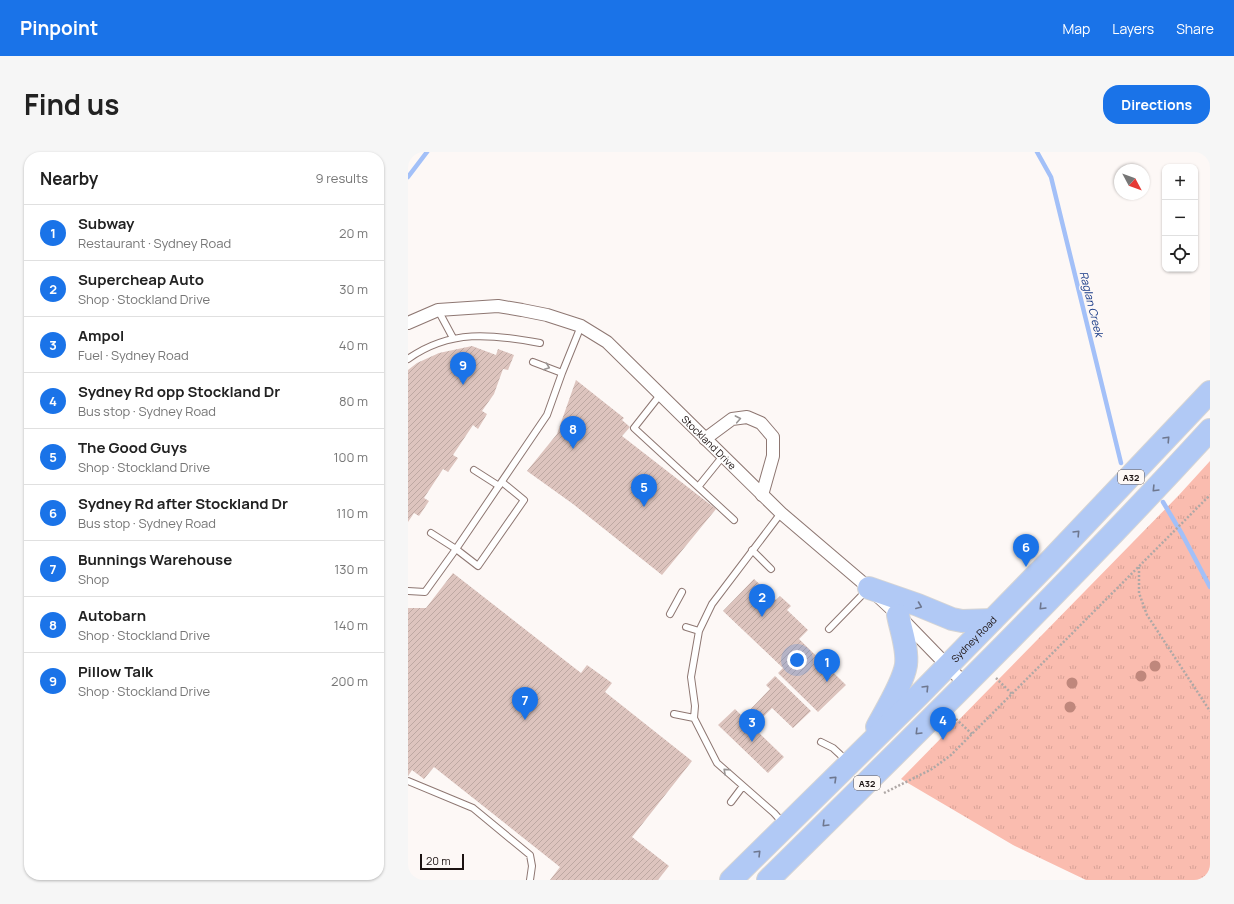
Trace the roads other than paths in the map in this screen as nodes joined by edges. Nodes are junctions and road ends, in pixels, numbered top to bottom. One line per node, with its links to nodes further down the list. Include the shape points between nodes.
1 (438, 310): 2 (street, Stockland Drive); 3 (street, Stockland Drive, via 498,306 547,315); 4 (lane)
2 (408, 323)
3 (581, 326): 8 (lane); 10 (street, Stockland Drive, via 607,342)
4 (453, 338): 5 (lane, via 506,337); 6 (lane, via 418,352)
5 (540, 343)
6 (408, 359)
7 (533, 362): 8 (lane, one-way to 8)
8 (562, 372): 15 (lane, via 546,415)
9 (1210, 392): 29 (highway, Sydney Road / A32, one-way to 9, via 1056,556)
10 (660, 395): 12 (street, Stockland Drive); 16 (lane, via 634,428)
11 (1210, 430): 34 (highway, A32, one-way to 34, via 1074,574)
12 (705, 439): 13 (street, Stockland Drive); 17 (street, one-way to 17, via 732,419 747,417 761,423 773,437 773,456)
13 (723, 456): 16 (lane); 17 (street, Stockland Drive)
14 (474, 470): 15 (lane)
15 (500, 484): 21 (lane); 21 (lane, via 524,500 478,566)
16 (698, 487): 19 (lane)
17 (762, 495): 18 (street, Stockland Drive)
18 (781, 513): 22 (lane); 24 (street, Stockland Drive)
19 (734, 520)
20 (431, 533): 21 (lane)
21 (456, 549): 25 (lane, via 425,592)
22 (752, 550): 23 (lane); 32 (lane, via 712,604)
23 (771, 569)
24 (869, 588): 28 (street, Stockland Drive); 29 (highway, one-way to 29, via 952,619); 31 (lane)
25 (408, 591)
26 (682, 592): 27 (lane)
27 (670, 614)
28 (898, 616): 33 (street, Stockland Drive); 38 (highway, via 906,665)
29 (992, 620): 33 (highway, Sydney Road / A32)
30 (686, 628): 32 (lane)
31 (829, 629)
32 (699, 631): 36 (lane, via 691,677)
33 (947, 666): 34 (street, Stockland Drive); 38 (highway, Sydney Road / A32, one-way to 33)
34 (965, 684): 47 (highway, A32, one-way to 47)
35 (674, 714): 36 (lane)
36 (694, 718): 41 (lane, one-way to 36, via 717,763)
37 (821, 742): 39 (lane, via 833,748)
38 (867, 746): 39 (highway, Sydney Road / A32)
39 (849, 764): 44 (highway, Sydney Road / A32, one-way to 39)
40 (408, 781): 45 (lane, via 473,808 530,855)
41 (743, 786): 42 (lane); 44 (lane)
42 (731, 802)
43 (769, 802): 44 (lane)
44 (780, 820): 46 (highway, Sydney Road / A32, one-way to 44)
45 (530, 880)
46 (731, 880)
47 (768, 880)

